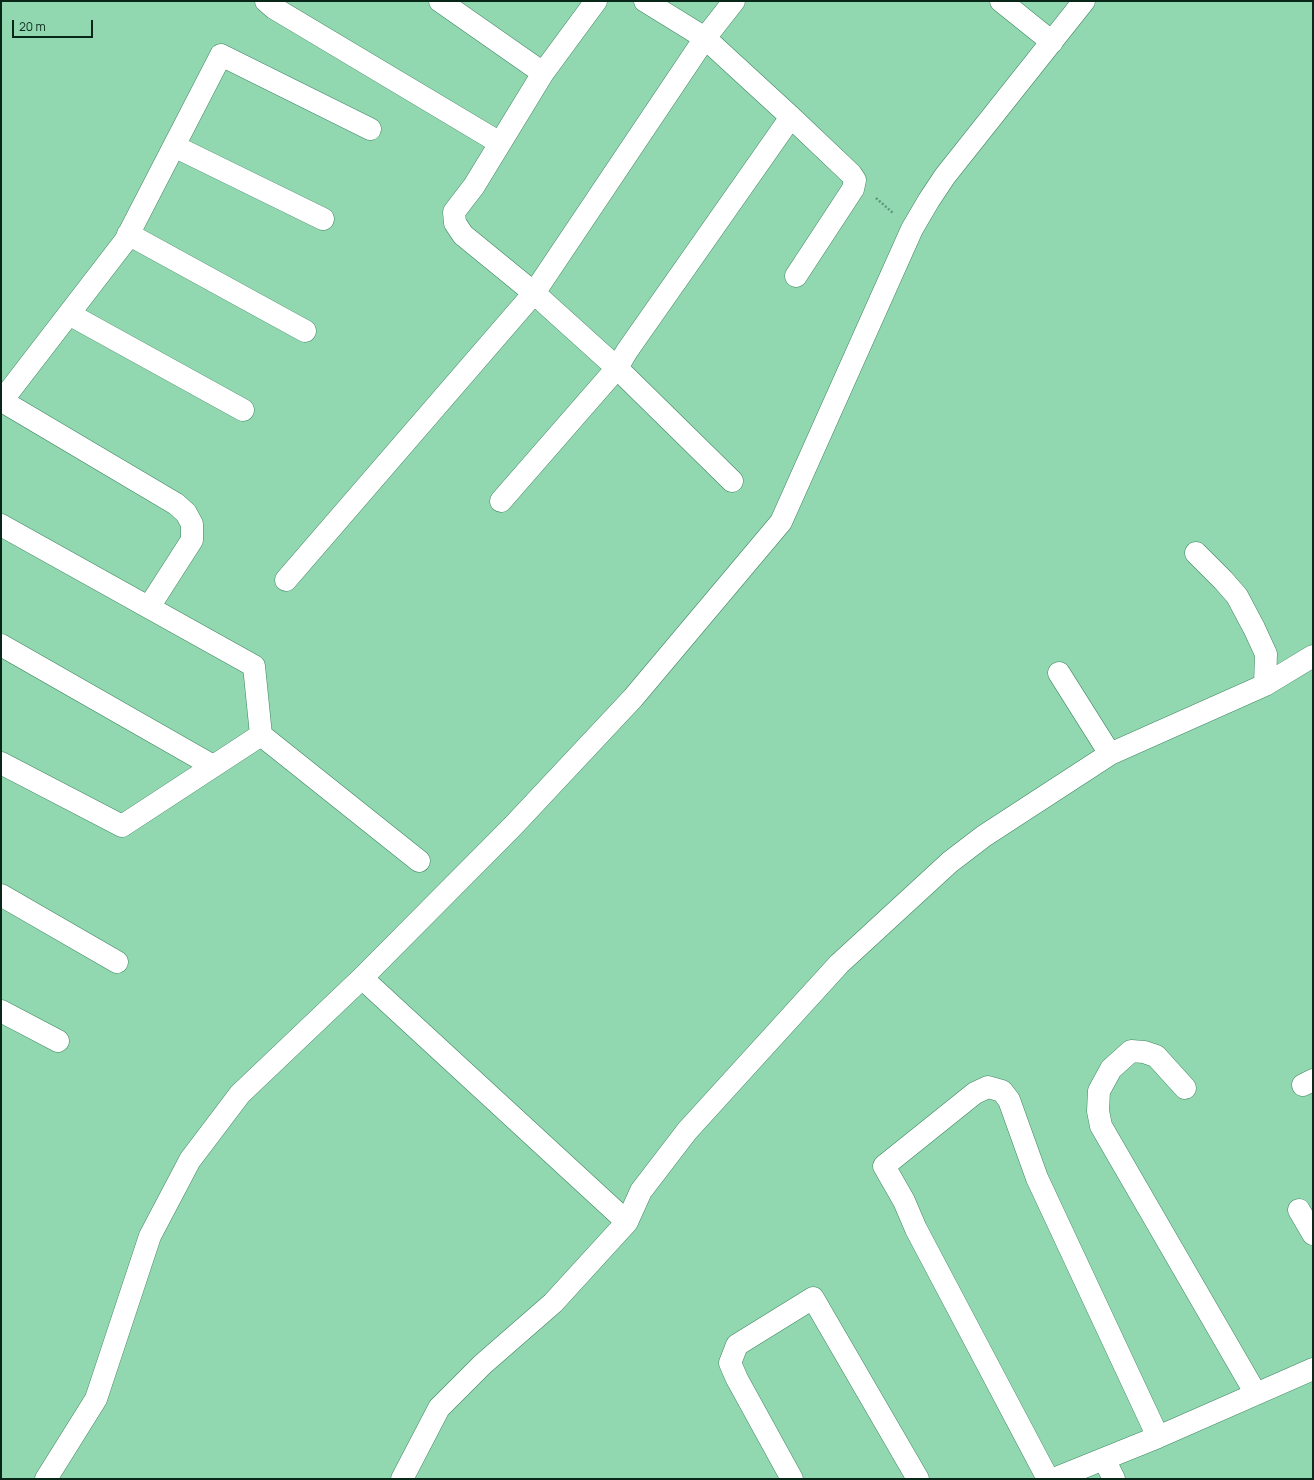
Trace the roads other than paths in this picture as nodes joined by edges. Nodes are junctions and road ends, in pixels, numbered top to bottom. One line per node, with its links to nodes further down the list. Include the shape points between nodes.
1 (266, 1): 13 (street)
2 (440, 1): 10 (street)
3 (596, 1): 10 (street)
4 (645, 1): 8 (street)
5 (734, 1): 8 (street)
6 (1001, 1): 9 (street)
7 (1084, 1): 9 (street)
8 (705, 38): 11 (street); 18 (street)
9 (1052, 42): 41 (street, via 945,176 912,229 781,522 633,698 514,826)
10 (543, 72): 13 (street)
11 (791, 117): 17 (street, via 855,180 853,189); 21 (street, via 626,351)
12 (370, 129): 14 (street, via 221,55)
13 (500, 143): 18 (street, via 474,186 454,212 455,223 463,235)
14 (174, 146): 15 (street); 16 (street)
15 (323, 219)
16 (128, 234): 19 (street); 20 (street)
17 (796, 276)
18 (534, 293): 21 (street); 28 (street)
19 (69, 314): 22 (street); 23 (street)
20 (305, 330)
21 (617, 368): 24 (street); 25 (street)
22 (1, 402): 29 (street, via 176,504 186,513 192,524 192,540)
23 (243, 410)
24 (732, 481)
25 (501, 501)
26 (1, 524): 29 (street)
27 (1196, 553): 33 (street, via 1237,596 1254,628 1266,654)
28 (286, 580)
29 (149, 607): 34 (street, via 254,666)
30 (1, 645): 37 (street)
31 (1313, 656): 33 (street)
32 (1059, 673): 35 (street)
33 (1265, 685): 35 (street)
34 (261, 735): 37 (street); 38 (street)
35 (1110, 754): 46 (street, via 984,836 950,862 839,964 687,1131 641,1191)
36 (1, 763): 37 (street, via 122,826)
37 (213, 766)
38 (419, 861)
39 (1, 895): 40 (street)
40 (118, 962)
41 (362, 978): 46 (street); 52 (street, via 240,1094 190,1160 150,1236 96,1399)
42 (1, 1011): 43 (street)
43 (58, 1042)
44 (1185, 1088): 49 (street, via 1156,1056 1131,1051 1111,1069 1099,1091 1098,1111 1101,1126)
45 (1299, 1210): 47 (street)
46 (626, 1222): 53 (street, via 554,1303 483,1364 439,1408)
47 (1313, 1234)
48 (1313, 1369): 49 (street)
49 (1256, 1394): 50 (street)
50 (1158, 1437): 51 (street); 56 (street, via 1038,1178 1009,1100 1002,1091 988,1087 975,1093 884,1166)
51 (1104, 1459): 57 (street); 58 (street)
52 (46, 1479)
53 (402, 1479)
54 (792, 1479): 55 (street, via 730,1363 737,1346 813,1298)
55 (918, 1479)
56 (1048, 1479)
57 (1054, 1479)
58 (1114, 1479)

